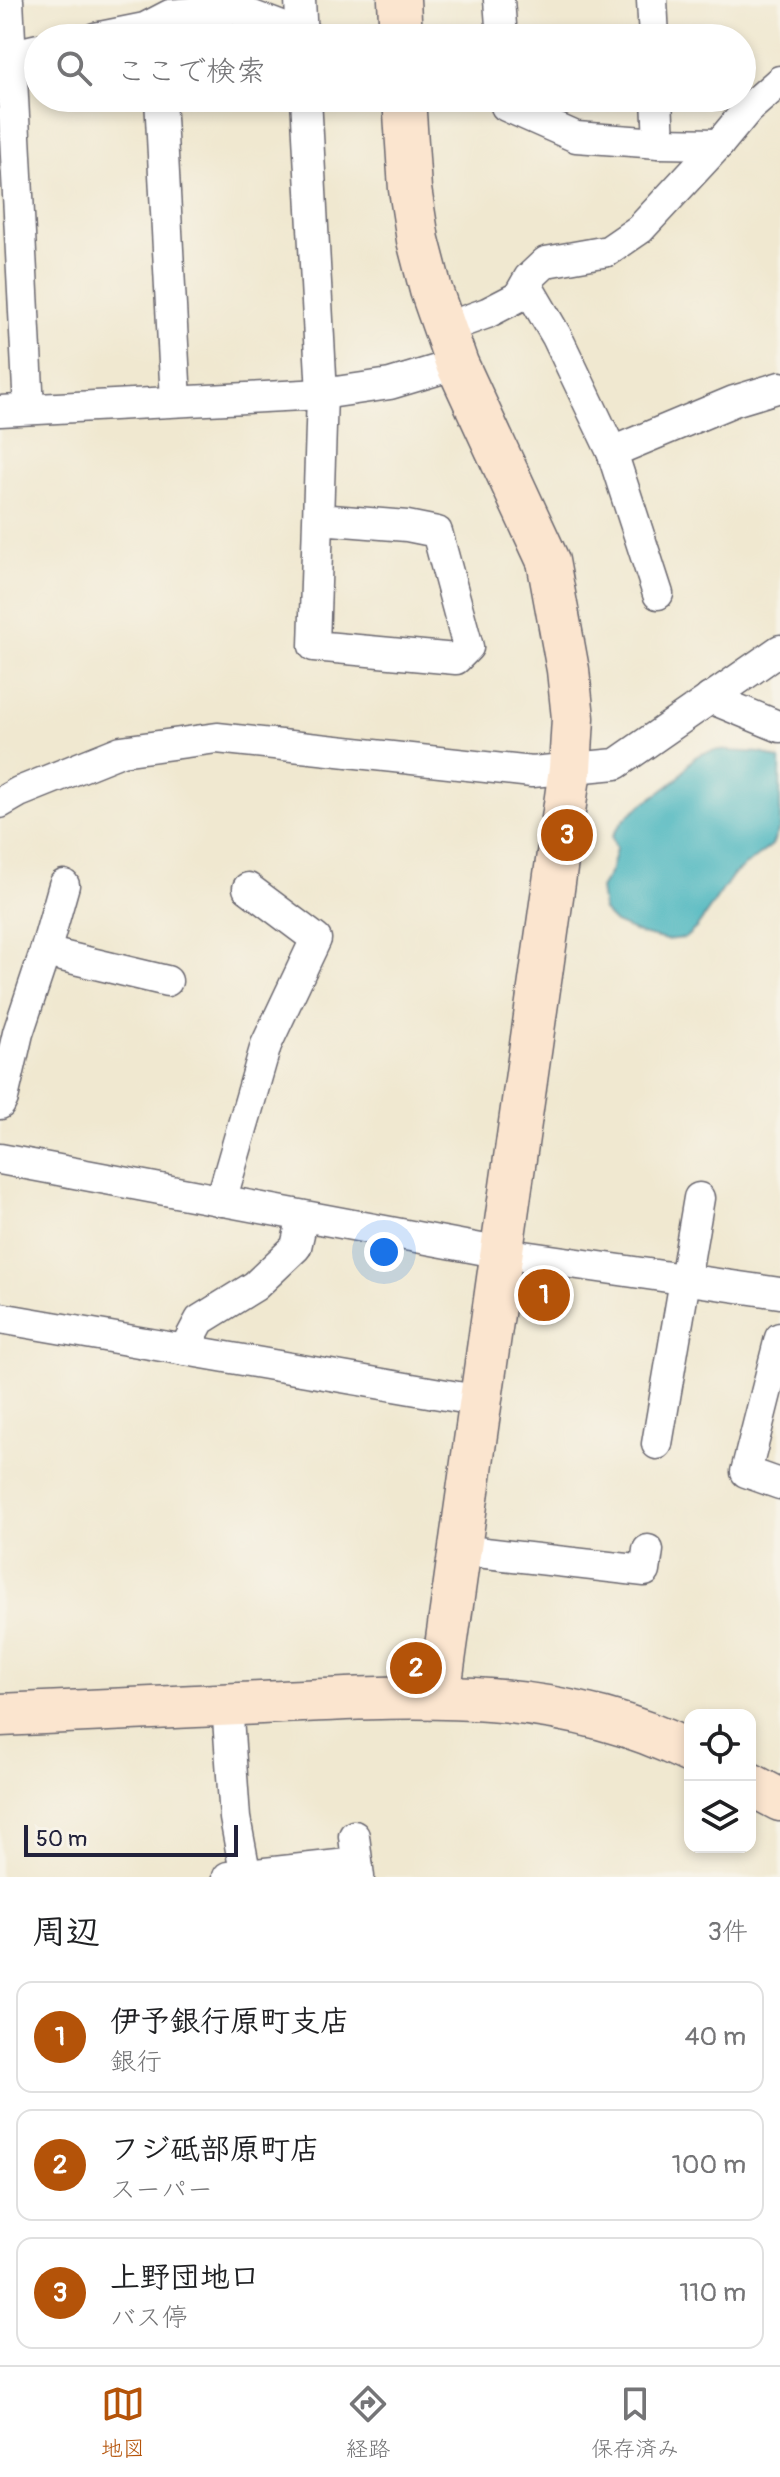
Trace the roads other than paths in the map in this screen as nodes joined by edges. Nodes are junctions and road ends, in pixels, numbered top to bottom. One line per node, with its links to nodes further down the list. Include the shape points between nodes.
1 (8, 0): 12 (street)
2 (300, 0): 8 (street)
3 (399, 0): 9 (street)
4 (499, 0): 10 (street)
5 (652, 0): 11 (street)
6 (156, 20): 7 (street, via 234,9)
7 (272, 24)
8 (303, 24)
9 (400, 24)
10 (501, 24)
11 (653, 24)
12 (16, 57): 28 (street)
13 (780, 81): 14 (street)
14 (756, 102)
15 (161, 112): 27 (street)
16 (307, 112): 26 (street)
17 (405, 112): 24 (street, via 418,240)
18 (520, 112): 21 (street, via 576,137)
19 (658, 112): 21 (street)
20 (746, 112): 22 (street)
21 (659, 143): 22 (street)
22 (719, 144): 23 (street, via 640,229 608,251 546,262)
23 (526, 284): 24 (street, via 518,297 487,313); 29 (street)
24 (451, 346): 26 (street, via 390,384); 35 (street, via 548,561 572,706)
25 (780, 387): 29 (street)
26 (322, 394): 27 (street); 30 (street)
27 (176, 401): 28 (street)
28 (15, 410)
29 (612, 452): 31 (street)
30 (319, 519): 30 (street, via 437,532 468,647 456,659 314,646)
31 (658, 594)
32 (780, 650): 33 (street)
33 (710, 698): 34 (street); 35 (street, via 616,764)
34 (780, 727)
35 (570, 769): 36 (street, via 532,772 217,738 121,751); 46 (street)
36 (0, 803)
37 (64, 885): 39 (street)
38 (248, 888): 44 (street, via 316,939 266,1045)
39 (45, 952): 40 (street); 41 (street)
40 (167, 981)
41 (0, 1104)
42 (0, 1159): 44 (street)
43 (699, 1198): 47 (street)
44 (221, 1201): 45 (street)
45 (303, 1216): 46 (street); 51 (street, via 296,1247 255,1286 200,1320)
46 (502, 1253): 47 (street); 52 (street)
47 (686, 1279): 48 (street); 53 (street)
48 (780, 1293)
49 (0, 1318): 51 (street)
50 (780, 1338): 54 (street, via 746,1472)
51 (184, 1350): 52 (street)
52 (481, 1401): 55 (street)
53 (657, 1444)
54 (780, 1484)
55 (459, 1550): 56 (street, via 645,1571); 57 (street)
56 (648, 1550)
57 (439, 1696): 58 (street); 60 (street, via 564,1709)
58 (227, 1704): 59 (street); 64 (street)
59 (0, 1715)
60 (684, 1750)
61 (756, 1787): 62 (street)
62 (780, 1800)
63 (356, 1859): 64 (street)
64 (239, 1876)

